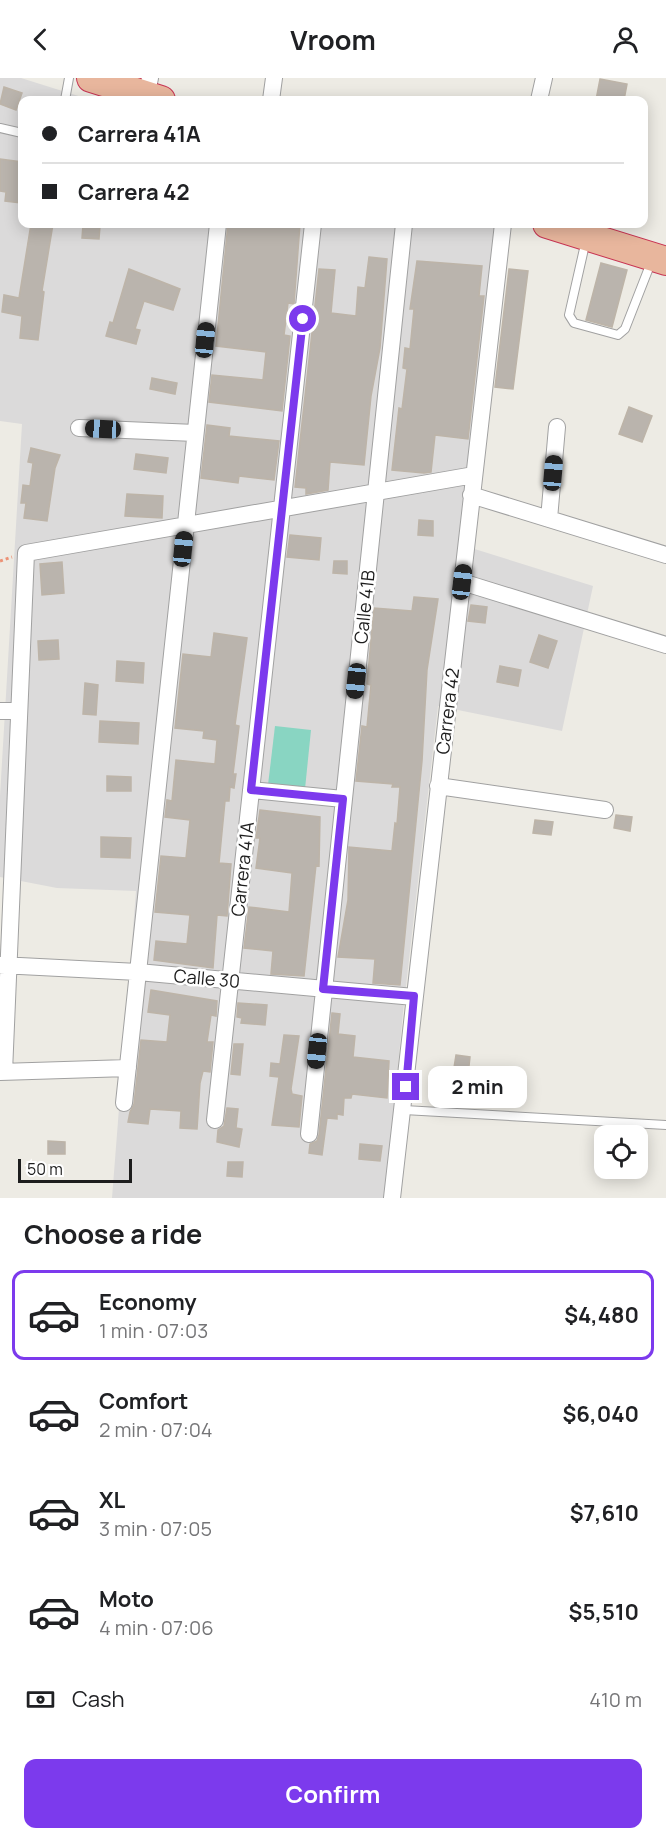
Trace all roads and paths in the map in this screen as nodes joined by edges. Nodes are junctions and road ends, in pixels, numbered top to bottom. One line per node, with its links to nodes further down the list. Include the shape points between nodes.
1 (69, 78): 6 (lane)
2 (274, 78): 7 (street)
3 (544, 78): 8 (street)
4 (99, 79): 5 (highway)
5 (152, 91)
6 (66, 96)
7 (272, 96)
8 (540, 96)
9 (0, 128): 10 (lane)
10 (18, 132)
11 (218, 228): 20 (street)
12 (313, 228): 24 (street, Carrera 41A)
13 (404, 228): 22 (street, Calle 41B)
14 (503, 228): 21 (street, Carrera 42)
15 (559, 228): 16 (highway)
16 (587, 237): 17 (highway); 17 (lane, via 569,315 574,323 618,335 625,329)
17 (659, 259)
18 (556, 426): 25 (street)
19 (79, 428): 20 (street)
20 (195, 433): 26 (street)
21 (474, 475): 22 (street); 23 (street, Carrera 42)
22 (376, 492): 24 (street); 34 (street, Calle 41B)
23 (471, 495): 25 (street); 28 (street, Carrera 42)
24 (281, 509): 26 (street); 33 (street, Carrera 41A)
25 (549, 519): 27 (street)
26 (185, 525): 31 (street, via 26,553); 37 (street)
27 (666, 555)
28 (462, 582): 29 (street); 32 (street, Carrera 42)
29 (666, 645)
30 (0, 711): 31 (street)
31 (19, 711): 36 (street)
32 (438, 786): 35 (street); 40 (street, Carrera 42)
33 (251, 790): 34 (street); 38 (street, Carrera 41A)
34 (343, 799): 39 (street, Calle 41B)
35 (605, 810)
36 (4, 965): 37 (street, Calle 30); 42 (street)
37 (138, 972): 38 (street, Calle 30); 41 (street)
38 (230, 980): 39 (street, Calle 30); 45 (street, Carrera 41A)
39 (323, 989): 40 (street, Calle 30); 47 (street, Calle 41B)
40 (414, 996): 44 (street, Carrera 42)
41 (128, 1068): 42 (street); 43 (street)
42 (2, 1072)
43 (124, 1103)
44 (404, 1110): 46 (lane); 48 (street, Carrera 42)
45 (214, 1120)
46 (666, 1125)
47 (309, 1134)
48 (393, 1198)

